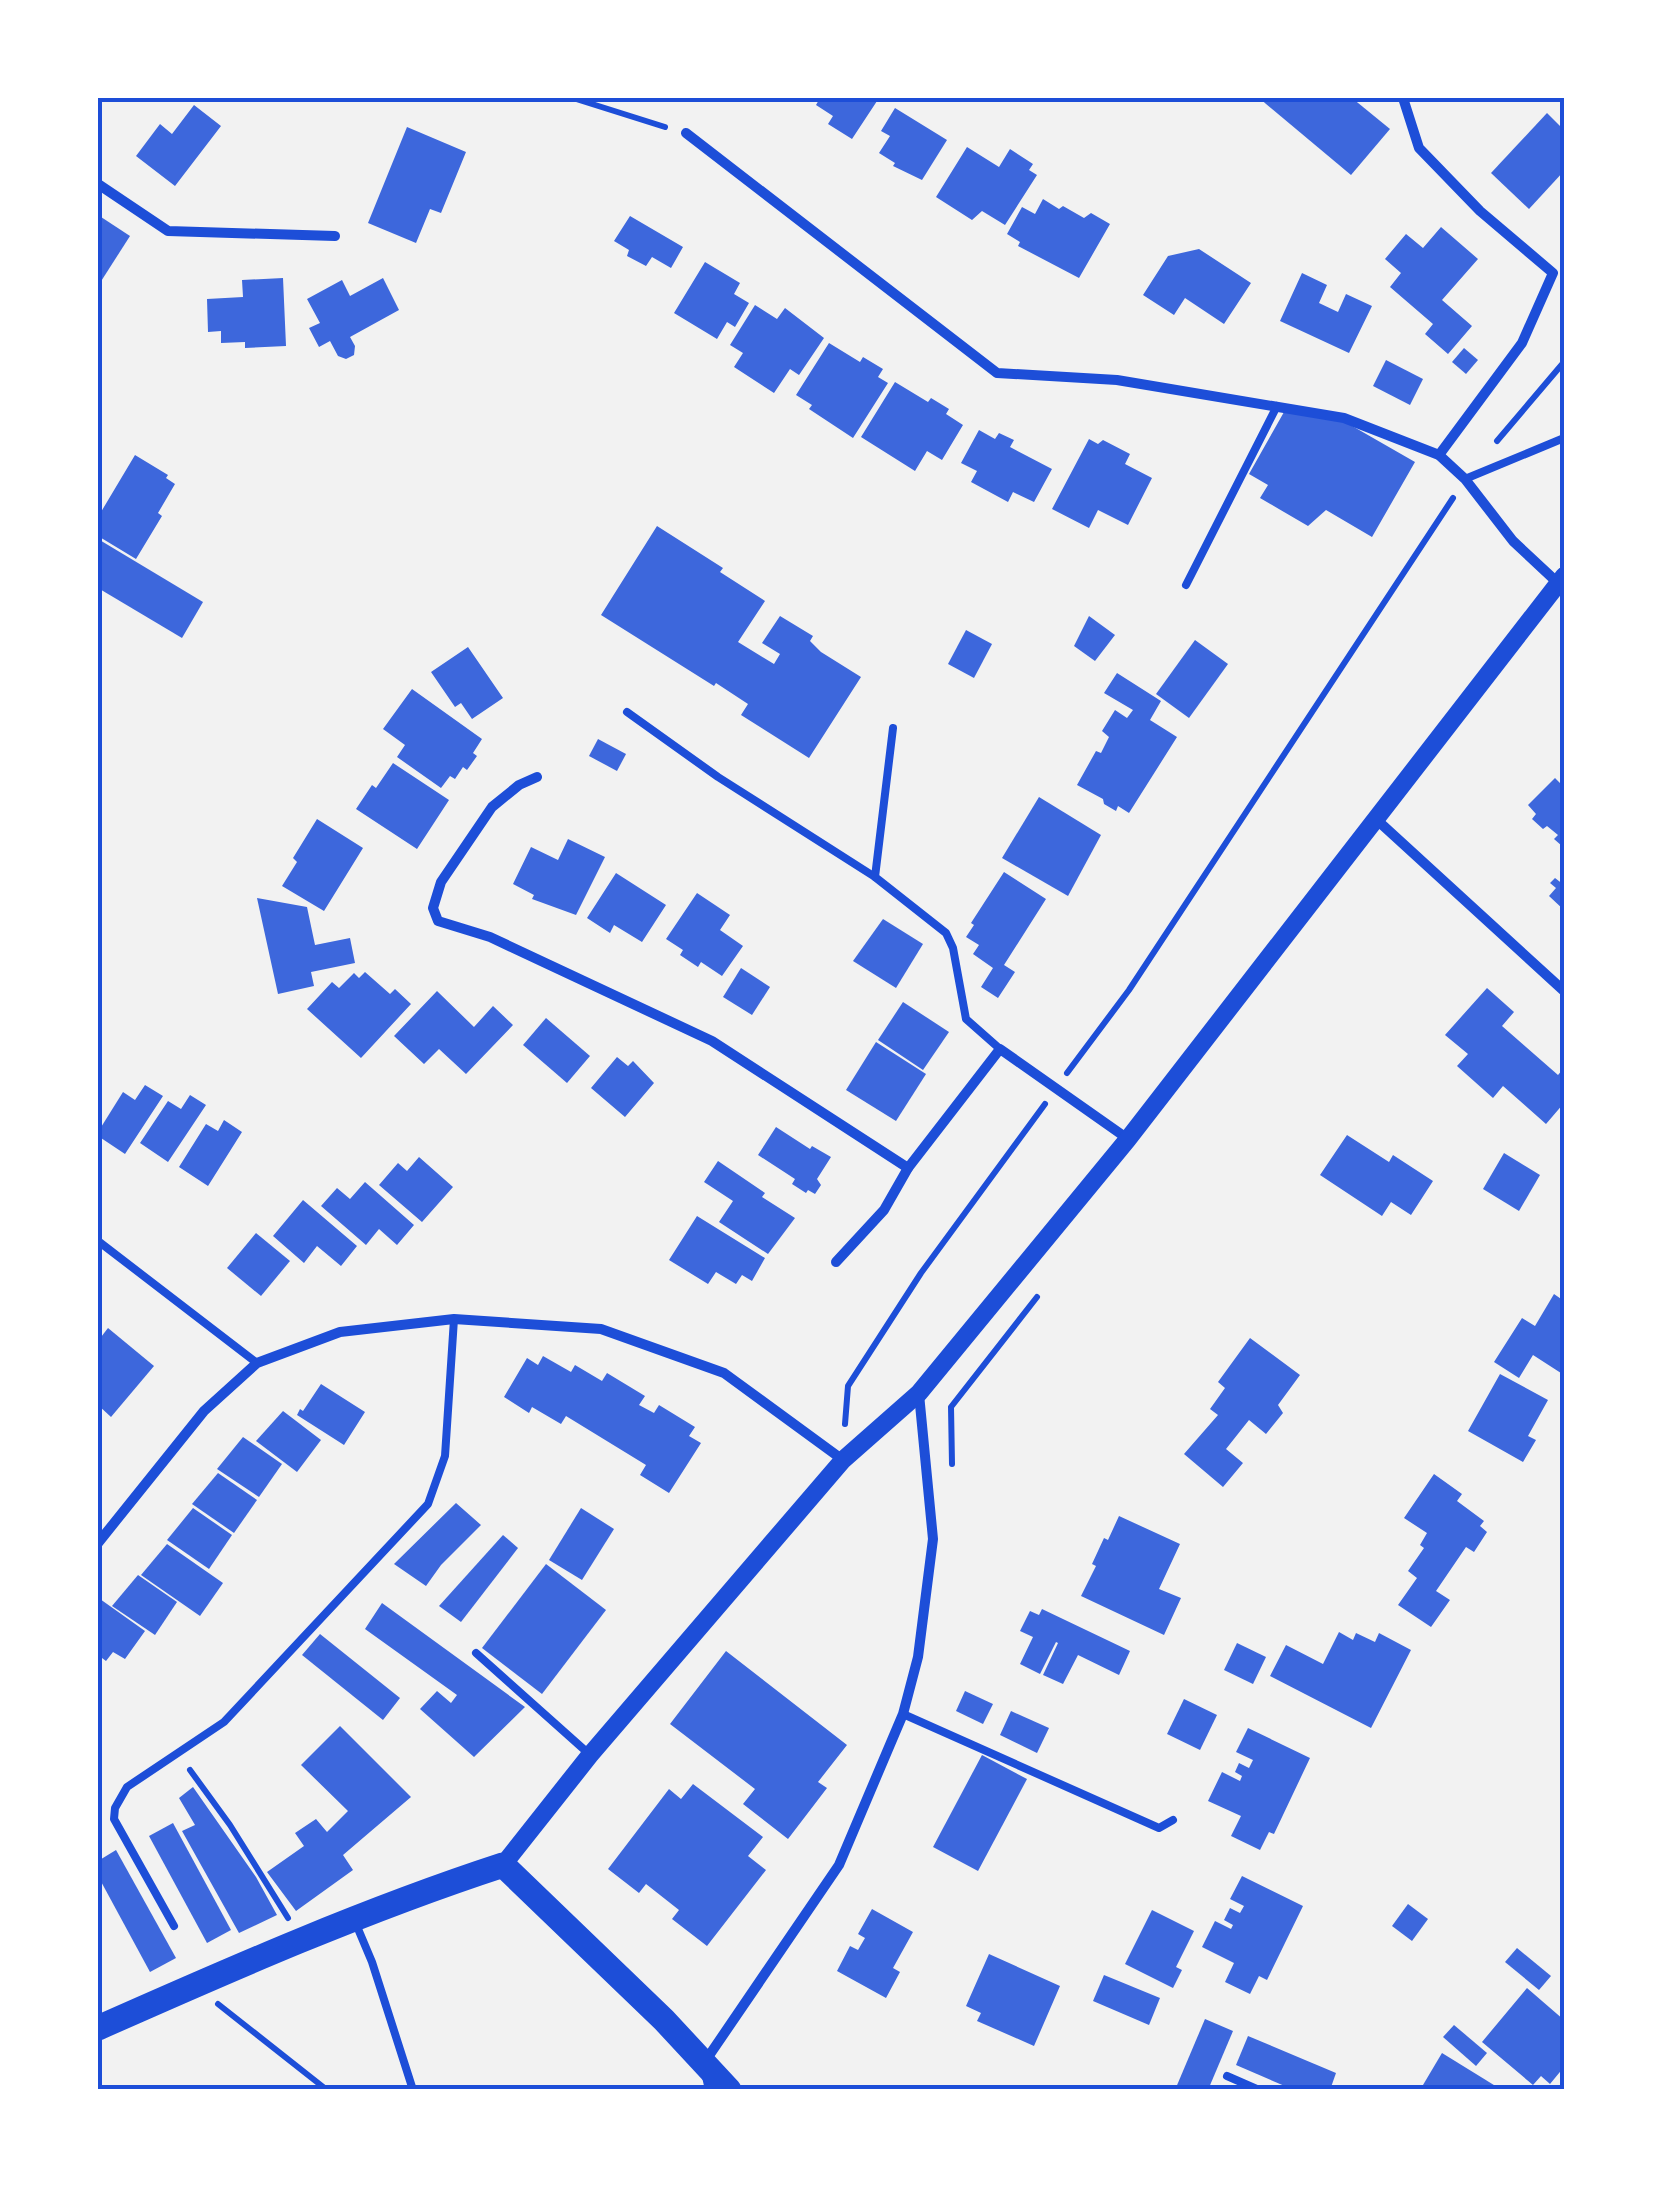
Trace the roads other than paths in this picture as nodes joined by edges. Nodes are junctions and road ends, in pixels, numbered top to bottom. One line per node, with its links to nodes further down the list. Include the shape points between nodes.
1 (1402, 98): 7 (street, via 1418,148 1553,273 1522,343)
2 (686, 133): 5 (street, via 997,373 1117,380)
3 (98, 184): 4 (street, via 168,231)
4 (335, 236)
5 (1277, 406): 7 (street, via 1344,418); 10 (lane)
6 (1564, 438): 8 (lane)
7 (1439, 455): 8 (street)
8 (1465, 479): 9 (street, via 1513,541)
9 (1562, 580): 14 (street)
10 (1186, 585)
11 (627, 712): 15 (lane)
12 (893, 728): 15 (lane)
13 (537, 777): 19 (street, via 492,807 441,882 433,908 438,921 490,936 712,1040)
14 (1377, 820): 16 (street); 18 (street)
15 (875, 877): 17 (lane, via 946,933 966,1019)
16 (1564, 991)
17 (1000, 1049): 18 (street); 19 (street)
18 (1128, 1139): 24 (street)
19 (908, 1168): 21 (street, via 884,1210)
20 (98, 1241): 23 (lane)
21 (836, 1262)
22 (454, 1319): 23 (street, via 340,1332); 25 (street, via 601,1330 724,1373); 33 (lane, via 445,1456 428,1504 224,1722 128,1787 115,1808 114,1820)
23 (257, 1363): 26 (street, via 204,1411)
24 (920, 1393): 25 (street); 28 (street, via 933,1538 918,1658)
25 (843, 1460): 29 (street)
26 (98, 1542)
27 (476, 1653): 29 (lane)
28 (903, 1714): 30 (lane, via 1158,1828); 35 (street, via 839,1865)
29 (590, 1755): 31 (street)
30 (1172, 1820)
31 (504, 1865): 32 (main road); 35 (main road)
32 (354, 1920): 34 (main road); 37 (lane)
33 (174, 1926)
34 (98, 2028)
35 (704, 2063): 38 (street); 39 (main road)
36 (1227, 2076): 40 (lane)
37 (413, 2090)
38 (710, 2090)
39 (729, 2090)
40 (1259, 2090)

